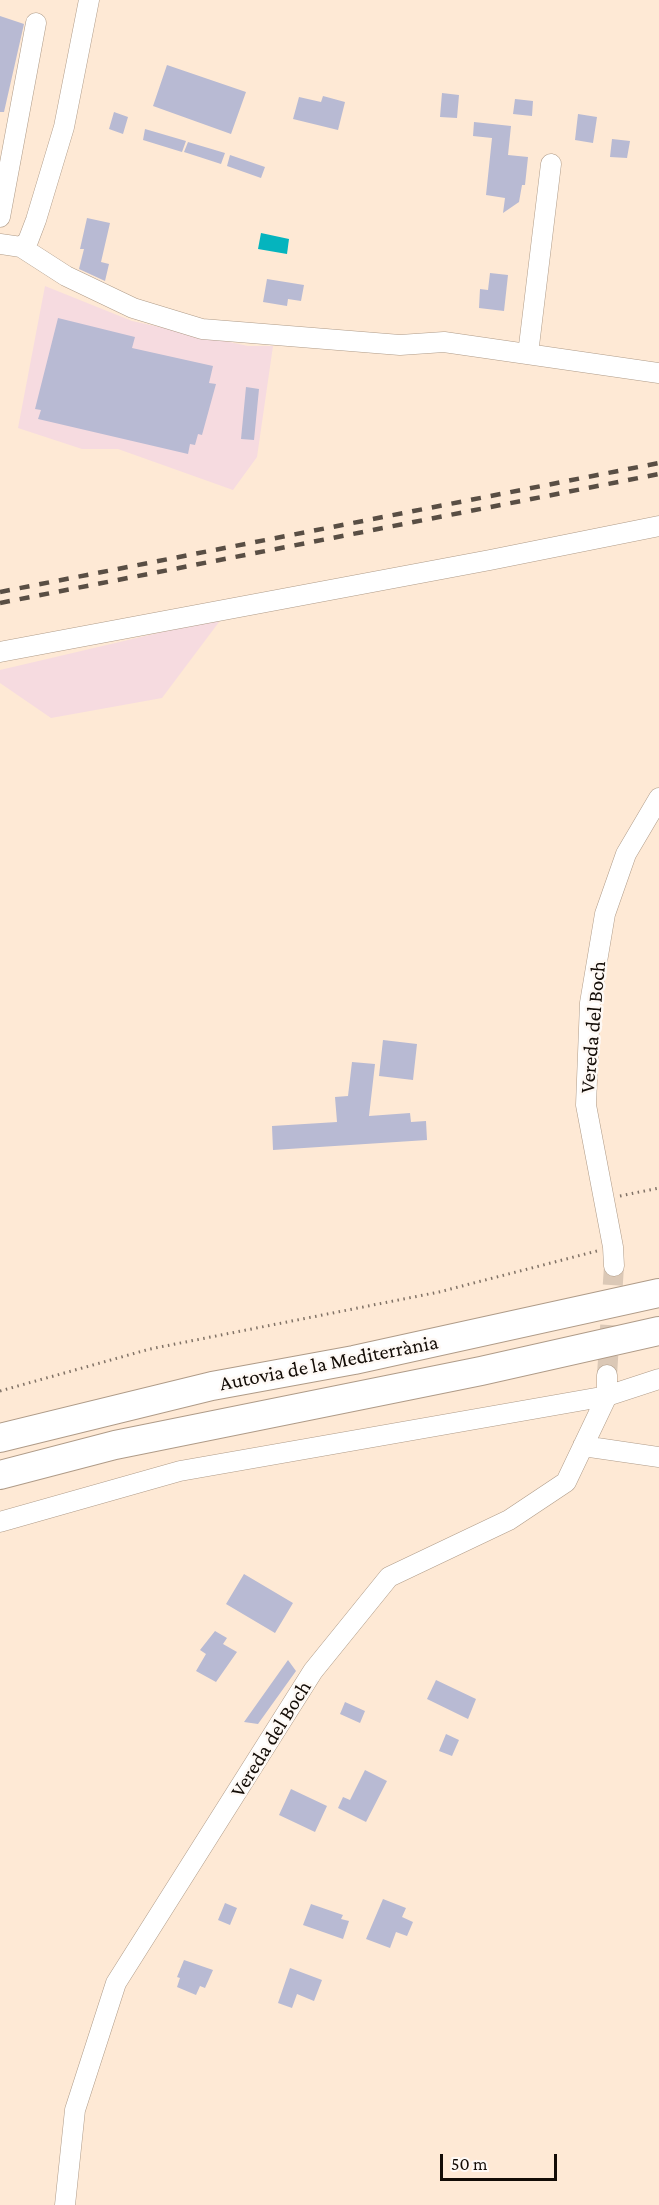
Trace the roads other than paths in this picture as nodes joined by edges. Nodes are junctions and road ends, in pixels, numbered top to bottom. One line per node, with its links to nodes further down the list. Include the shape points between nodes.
1 (89, 0): 6 (street, via 64,127 36,220 28,242)
2 (36, 23): 4 (street)
3 (551, 164): 7 (street)
4 (0, 217)
5 (0, 244): 6 (street)
6 (21, 247): 7 (street, via 66,276 133,308 202,328 400,345 444,342)
7 (528, 354): 8 (street)
8 (659, 373)
9 (659, 526): 10 (street)
10 (0, 651)
11 (659, 798): 12 (street, Vereda del Boch, via 626,854 604,914 590,1003 586,1105)
12 (614, 1257)
13 (659, 1293): 18 (highway, Autovia de la Mediterrània, via 354,1360 212,1386)
14 (659, 1331): 21 (highway, Autovia de la Mediterrània, via 115,1445)
15 (607, 1375): 17 (street, Vereda del Boch)
16 (659, 1379): 17 (street)
17 (607, 1396): 19 (street, Vereda del Boch); 22 (street, via 180,1471)
18 (0, 1438)
19 (583, 1446): 20 (street); 23 (street, Vereda del Boch, via 566,1482 509,1520 389,1577 313,1671 116,1983 75,2110)
20 (659, 1457)
21 (0, 1475)
22 (0, 1522)
23 (65, 2205)

